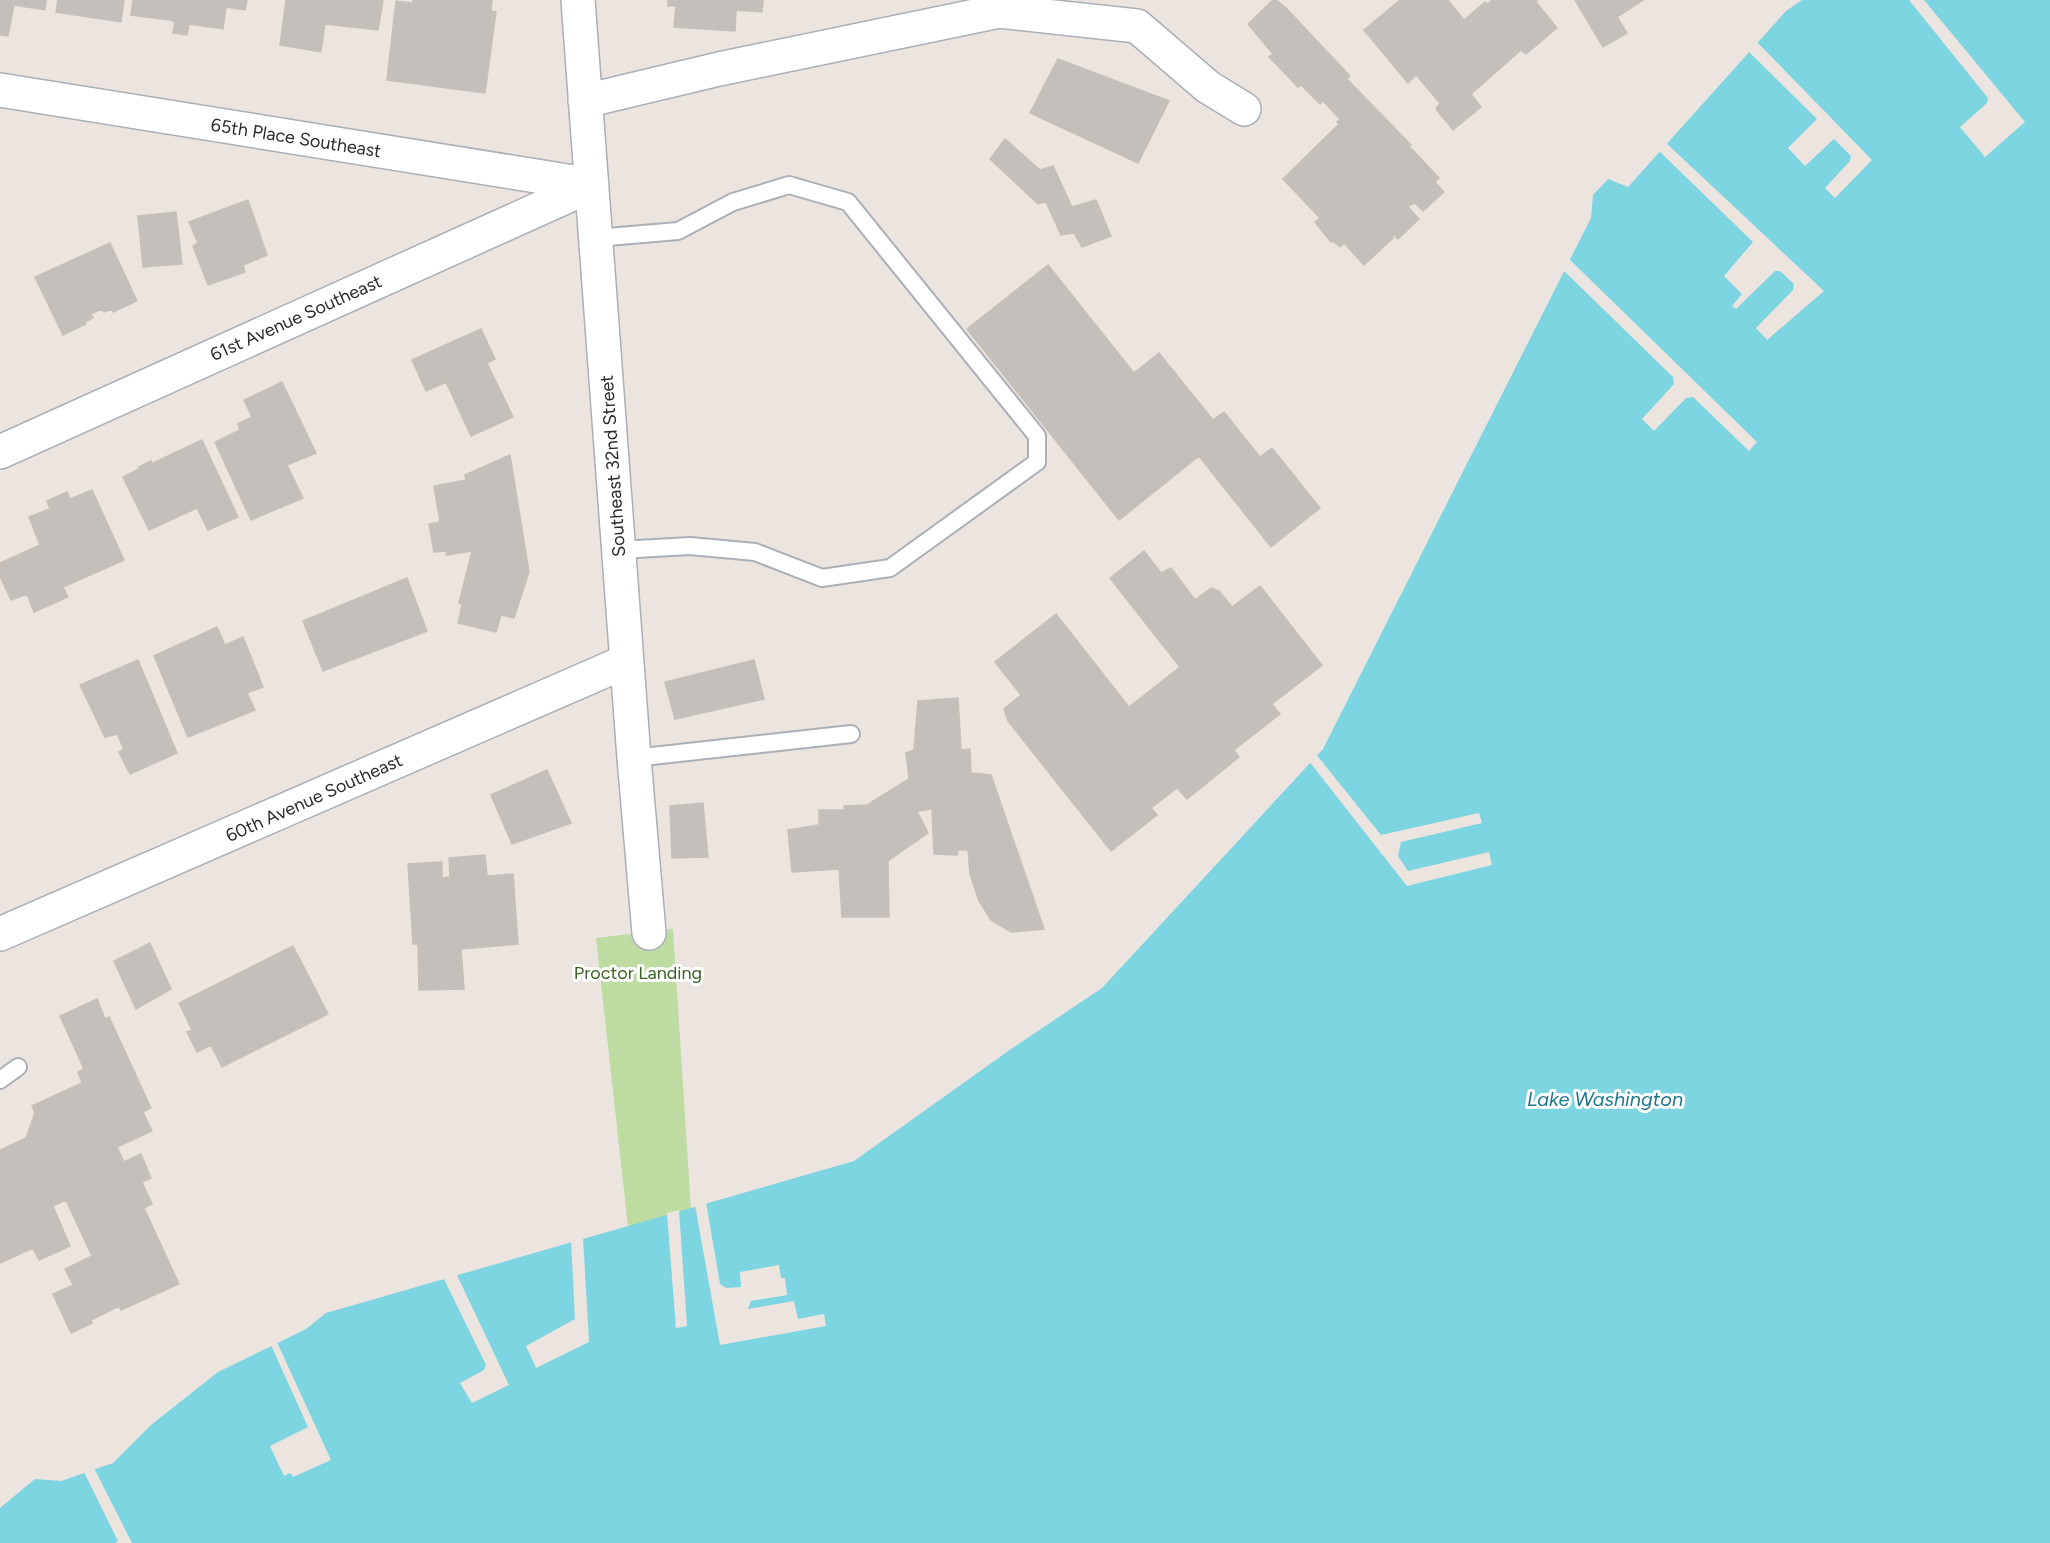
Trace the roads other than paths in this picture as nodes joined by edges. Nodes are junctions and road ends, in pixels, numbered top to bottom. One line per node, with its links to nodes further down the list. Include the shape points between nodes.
1 (578, 0): 5 (street, Southeast 32nd Street)
2 (1049, 8): 3 (street); 6 (street, via 1137,26 1208,87)
3 (961, 9): 5 (street)
4 (0, 90): 7 (street, 65th Place Southeast)
5 (585, 101): 7 (street, Southeast 32nd Street)
6 (1244, 110)
7 (592, 185): 8 (street, Southeast 32nd Street); 9 (street, 61st Avenue Southeast)
8 (596, 238): 10 (street, Southeast 32nd Street); 10 (lane, via 678,231 733,202 789,185 848,202 1038,436 1037,462 890,568 822,578 755,552 690,546)
9 (0, 452)
10 (619, 550): 11 (street, Southeast 32nd Street)
11 (627, 661): 13 (street, Southeast 32nd Street); 15 (street, 60th Avenue Southeast)
12 (851, 734): 13 (lane)
13 (634, 758): 14 (street, Southeast 32nd Street)
14 (649, 933)
15 (0, 934)
16 (18, 1067): 17 (lane)
17 (0, 1080)

